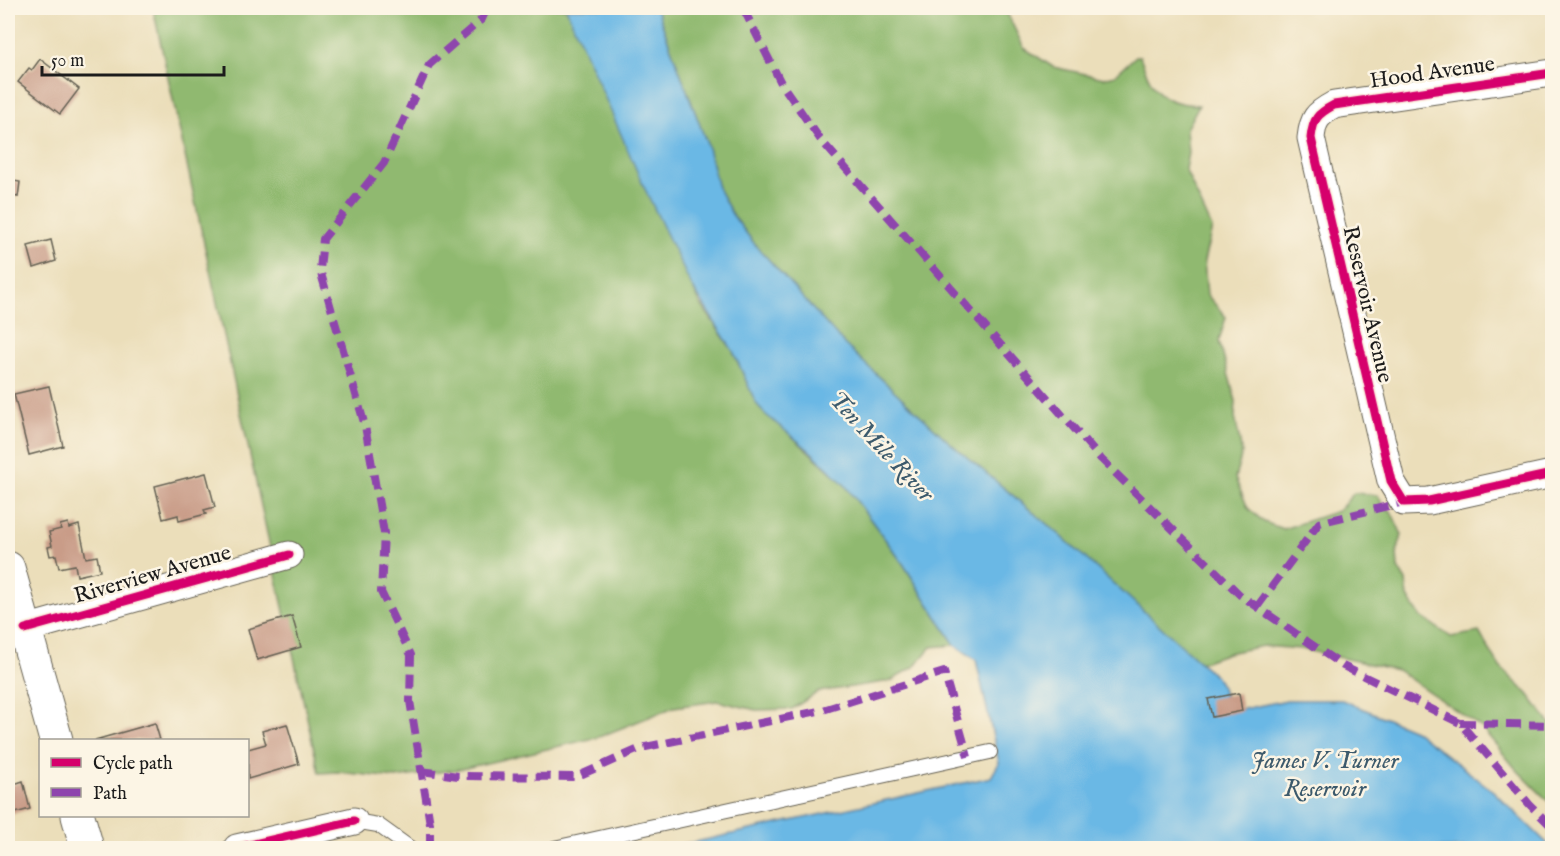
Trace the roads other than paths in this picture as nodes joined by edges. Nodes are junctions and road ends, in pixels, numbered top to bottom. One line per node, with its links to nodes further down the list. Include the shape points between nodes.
1 (1552, 73): 2 (street, Hood Avenue, via 1334,105)
2 (1318, 113): 3 (street, Reservoir Avenue, via 1312,123 1311,138 1391,481 1404,502 1430,501)
3 (1552, 474)
4 (290, 555): 6 (street, Riverview Avenue)
5 (8, 568): 6 (street)
6 (25, 630): 7 (street)
7 (55, 739)
8 (990, 752): 14 (lane)
9 (78, 817): 11 (street)
10 (354, 821): 12 (street); 13 (lane, via 378,825)
11 (87, 849)
12 (237, 849)
13 (410, 849)
14 (554, 849)

